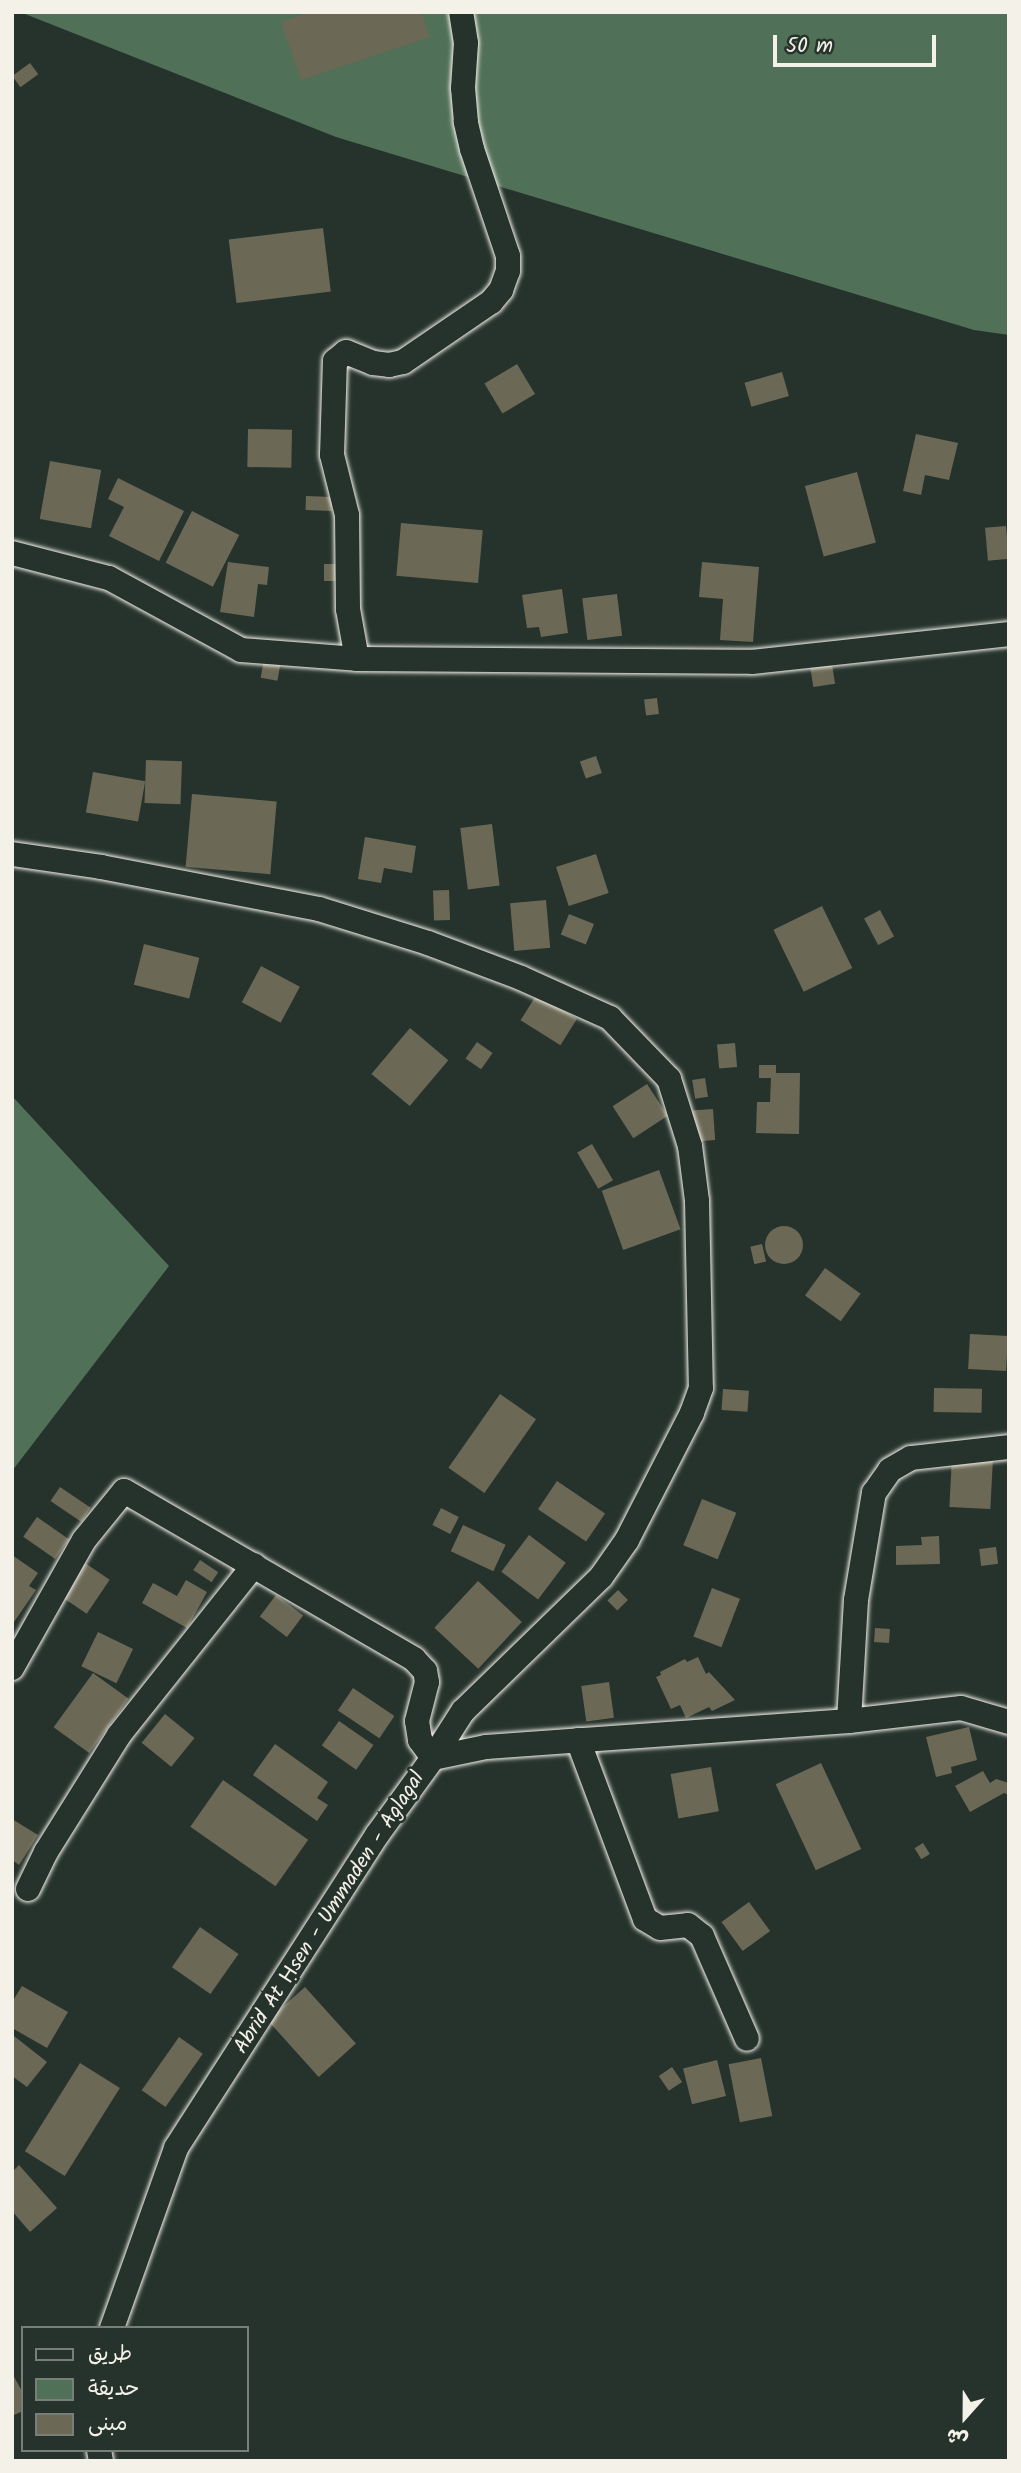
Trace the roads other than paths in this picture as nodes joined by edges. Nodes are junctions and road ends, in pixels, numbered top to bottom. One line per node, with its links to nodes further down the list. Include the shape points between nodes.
1 (461, 12): 4 (street, via 466,43 466,122 509,256 508,271 491,302 403,362 373,363 346,352 335,361 332,455 347,515 348,609)
2 (12, 553): 4 (street, via 109,578 241,650)
3 (1009, 634): 4 (street, via 752,662)
4 (357, 659)
5 (12, 855): 12 (street, via 102,867 319,909 428,943 610,1018 670,1079 690,1146 697,1201 701,1388 633,1528 601,1577 463,1711)
6 (1009, 1447): 9 (street, via 911,1458 890,1470 874,1493 856,1600)
7 (254, 1565): 8 (street, via 124,1491 84,1540); 12 (street, via 414,1660 425,1671 425,1694 417,1721 420,1740); 13 (street, via 119,1735)
8 (12, 1668)
9 (849, 1721): 10 (street, Abrid At Ḥsen - Ummaden - Aglagal, via 961,1708); 11 (street, Abrid At Ḥsen - Ummaden - Aglagal)
10 (1009, 1722)
11 (578, 1740): 12 (street, Abrid At Ḥsen - Ummaden - Aglagal, via 485,1747); 14 (street, via 645,1919 660,1928 688,1925 702,1936)
12 (433, 1758): 15 (street, Abrid At Ḥsen - Ummaden - Aglagal, via 377,1835 176,2148)
13 (28, 1889)
14 (747, 2039)
15 (113, 2326)

